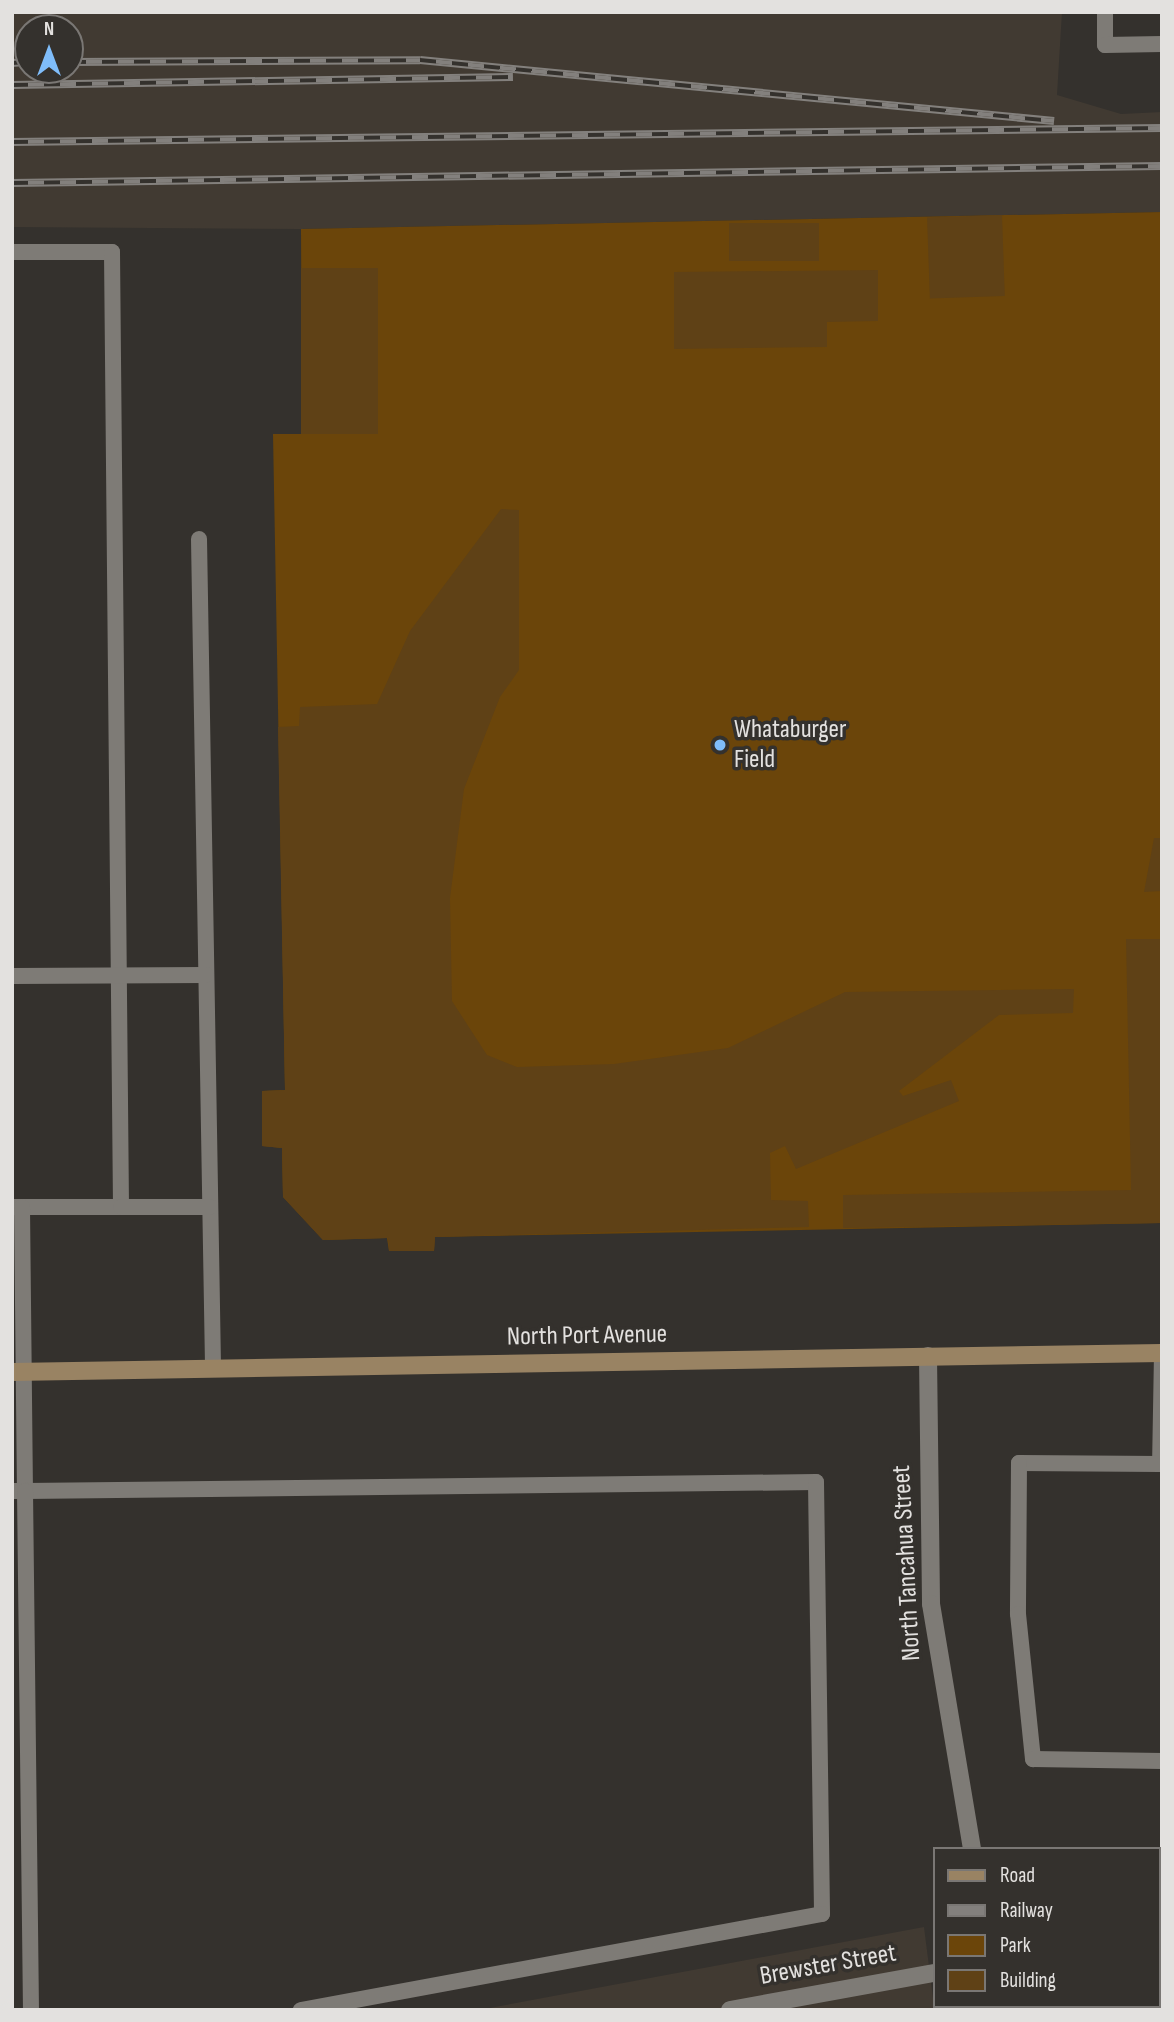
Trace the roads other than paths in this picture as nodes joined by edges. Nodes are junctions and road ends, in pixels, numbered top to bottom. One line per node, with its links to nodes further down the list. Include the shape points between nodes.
1 (1105, 12): 2 (lane, via 1105,45)
2 (1162, 44)
3 (12, 252): 7 (lane, via 112,251)
4 (199, 539): 5 (lane)
5 (206, 975): 7 (lane); 10 (lane)
6 (12, 976): 7 (lane)
7 (119, 976): 9 (lane)
8 (17, 1207): 9 (lane); 14 (lane)
9 (121, 1207): 10 (lane)
10 (210, 1207): 13 (lane)
11 (1162, 1353): 12 (main road, North Port Avenue); 15 (lane)
12 (929, 1356): 13 (main road, North Port Avenue); 18 (street, North Tancahua Street, via 931,1604)
13 (213, 1369): 14 (main road, North Port Avenue)
14 (18, 1372): 16 (lane)
15 (1161, 1464): 17 (lane, via 1019,1463 1018,1614 1033,1759)
16 (19, 1491): 20 (lane); 21 (lane, via 817,1482 822,1914)
17 (1162, 1761)
18 (972, 1847)
19 (932, 1973): 22 (street, Brewster Street)
20 (31, 2010)
21 (301, 2010)
22 (730, 2010)

